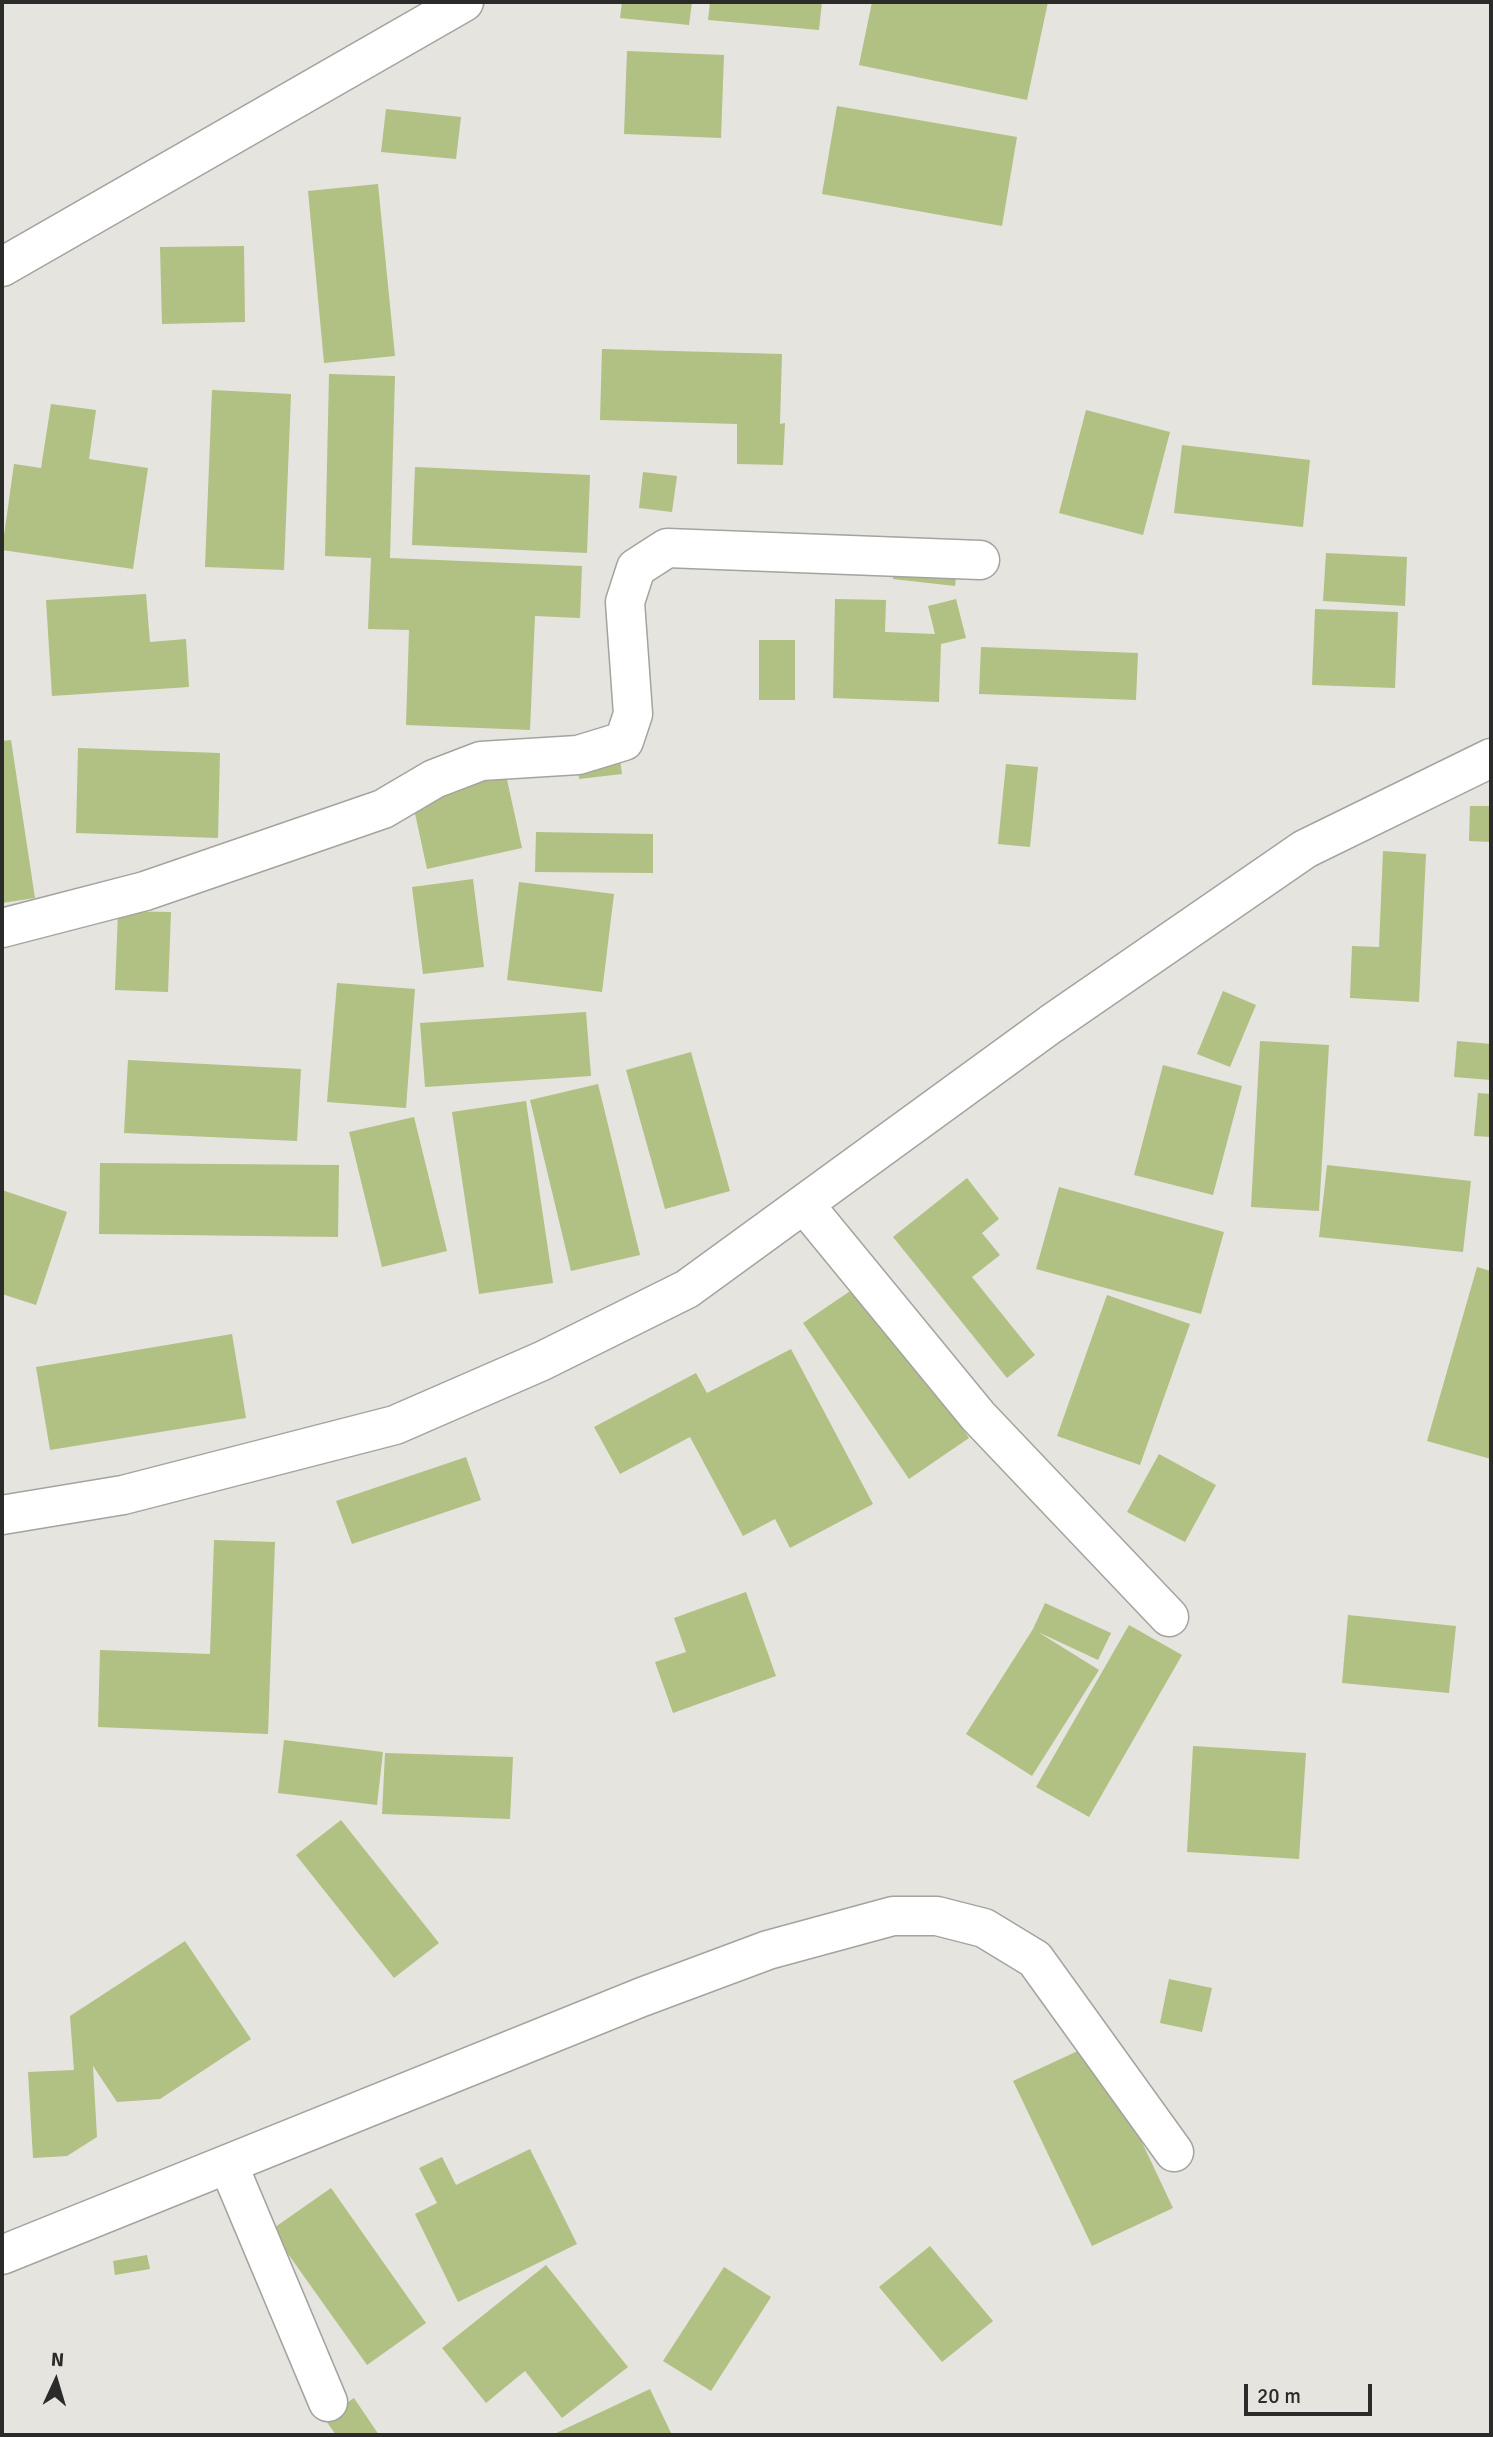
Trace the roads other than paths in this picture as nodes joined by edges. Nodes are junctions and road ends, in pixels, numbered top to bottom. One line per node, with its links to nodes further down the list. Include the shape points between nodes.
1 (464, 2): 2 (street)
2 (2, 267)
3 (980, 560): 5 (street, via 667,548 636,568 625,602 634,714 624,741 578,755 481,761 434,779 383,809 145,891)
4 (1491, 758): 6 (street, via 1305,849 1051,1024)
5 (2, 928)
6 (804, 1204): 7 (street, via 687,1289 396,1425 123,1495); 8 (street, via 978,1416)
7 (2, 1515)
8 (1169, 1617)
9 (1174, 2152): 10 (street, via 1035,1959 984,1928 937,1916 893,1916 768,1950)
10 (228, 2164): 11 (street); 12 (street)
11 (2, 2255)
12 (328, 2402)

